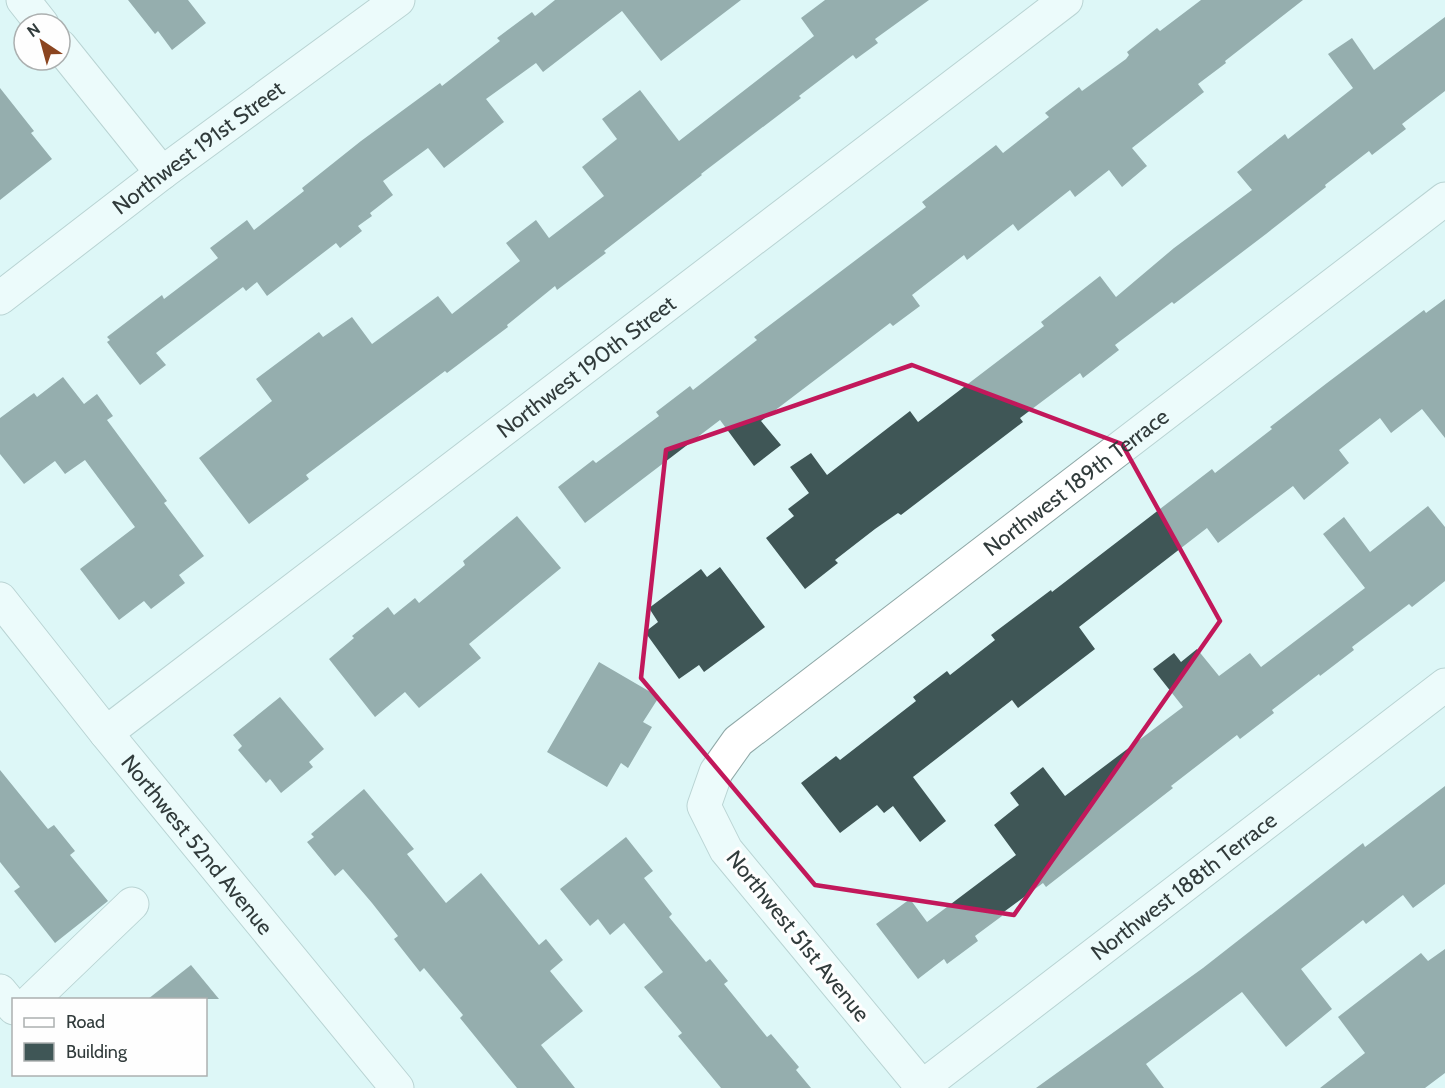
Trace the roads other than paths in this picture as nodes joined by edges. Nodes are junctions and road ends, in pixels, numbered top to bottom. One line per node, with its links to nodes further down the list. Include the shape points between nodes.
1 (23, 0): 4 (street)
2 (398, 0): 6 (street, Northwest 191st Street)
3 (1066, 0): 11 (street, Northwest 190th Street)
4 (32, 12)
5 (72, 61): 6 (street)
6 (162, 173): 8 (street, Northwest 191st Street)
7 (1445, 200): 12 (street, Northwest 189th Terrace, via 738,741)
8 (0, 298)
9 (0, 599): 11 (street, Northwest 52nd Avenue)
10 (1445, 685): 18 (street, Northwest 188th Terrace)
11 (106, 733): 17 (street, Northwest 52nd Avenue)
12 (716, 772): 18 (street, Northwest 51st Avenue, via 704,806 726,850)
13 (132, 904): 15 (street)
14 (0, 991): 16 (street)
15 (33, 998)
16 (12, 1006)
17 (397, 1088)
18 (922, 1088)

